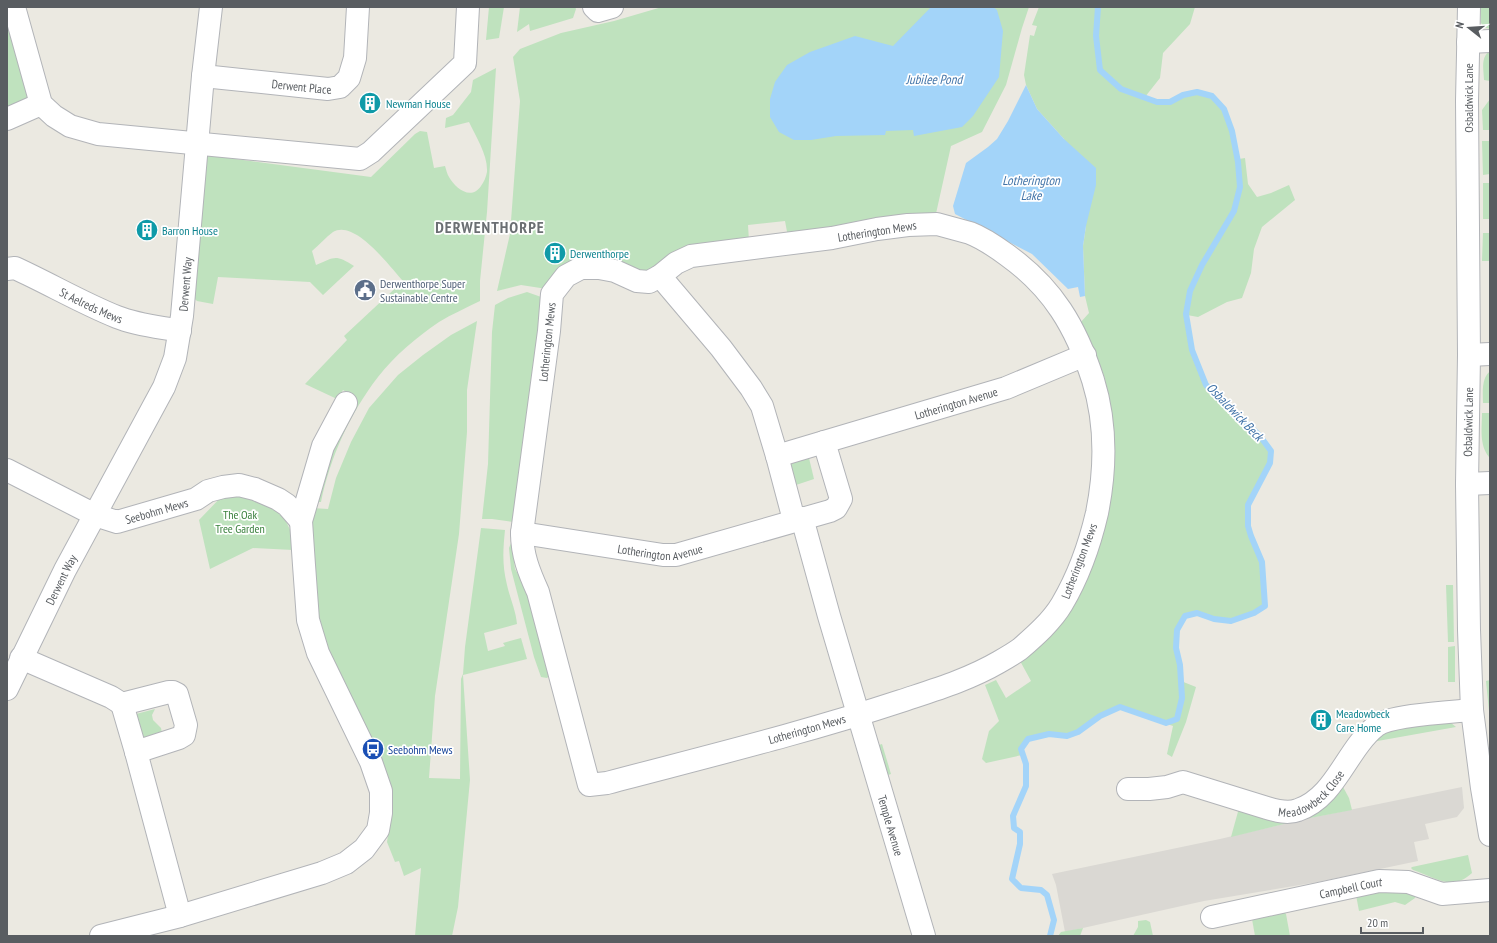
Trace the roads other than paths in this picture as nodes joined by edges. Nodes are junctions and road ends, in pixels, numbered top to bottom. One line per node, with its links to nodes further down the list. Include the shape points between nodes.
1 (14, 7): 9 (street)
2 (211, 7): 8 (street)
3 (358, 7): 8 (street, Derwent Place, via 355,58 349,78 340,88)
4 (468, 7): 11 (street, via 465,63 371,152 360,159)
5 (1469, 7): 7 (street, Osbaldwick Lane)
6 (1490, 41): 7 (street)
7 (1468, 42): 17 (street, Osbaldwick Lane)
8 (203, 76): 11 (street)
9 (41, 104): 10 (street); 11 (street, via 70,126 98,134)
10 (7, 120)
11 (198, 144): 14 (street, Derwent Way)
12 (7, 269): 14 (street, St Aelreds Mews, via 16,268 119,318)
13 (660, 276): 16 (street, Lotherington Mews, via 676,263 691,256 832,238 877,229 937,224 971,234 1026,268 1053,297); 20 (street, via 751,388 762,406); 27 (street, Lotherington Mews, via 643,283 615,271 581,268 566,276 552,294)
14 (180, 331): 24 (street, Derwent Way, via 175,358 164,387)
15 (1490, 354): 17 (street)
16 (1085, 355): 19 (street, Lotherington Avenue, via 1006,388); 32 (street, Lotherington Mews, via 1099,401 1105,446 1102,490 1093,532 1062,604 1047,624 1018,651 985,670)
17 (1469, 355): 23 (street, Osbaldwick Lane)
18 (346, 403): 26 (street, via 323,446)
19 (824, 442): 20 (street, Lotherington Avenue); 25 (street, Lotherington Avenue, via 841,499 836,508)
20 (777, 456): 25 (street)
21 (7, 470): 24 (street)
22 (1490, 483): 23 (street)
23 (1467, 484): 31 (street, Osbaldwick Lane)
24 (95, 515): 26 (street, Seebohm Mews, via 117,522 196,499 208,491 239,485 278,499); 28 (street, Derwent Way)
25 (798, 519): 27 (street, Lotherington Avenue, via 676,555); 32 (street)
26 (301, 520): 37 (street, via 308,620 318,653 372,762 381,791 382,813 378,830 364,849 346,863 322,873)
27 (522, 533): 32 (street, Lotherington Mews, via 526,564 538,592 589,785 607,783)
28 (21, 658): 29 (street, Derwent Way); 30 (street)
29 (7, 689)
30 (122, 704): 33 (street); 33 (street, via 169,692 177,694 186,725 184,735)
31 (1472, 710): 34 (street, Meadowbeck Close, via 1408,717 1376,726 1360,743 1324,792 1297,811 1281,812 1183,782 1167,787); 35 (street, Osbaldwick Lane)
32 (859, 715): 40 (street, Temple Avenue)
33 (136, 752): 37 (street)
34 (1128, 789)
35 (1490, 835)
36 (1490, 890): 38 (street, Campbell Court, via 1442,894 1408,882 1379,881)
37 (180, 916): 39 (street)
38 (1212, 917)
39 (101, 936)
40 (924, 936)

